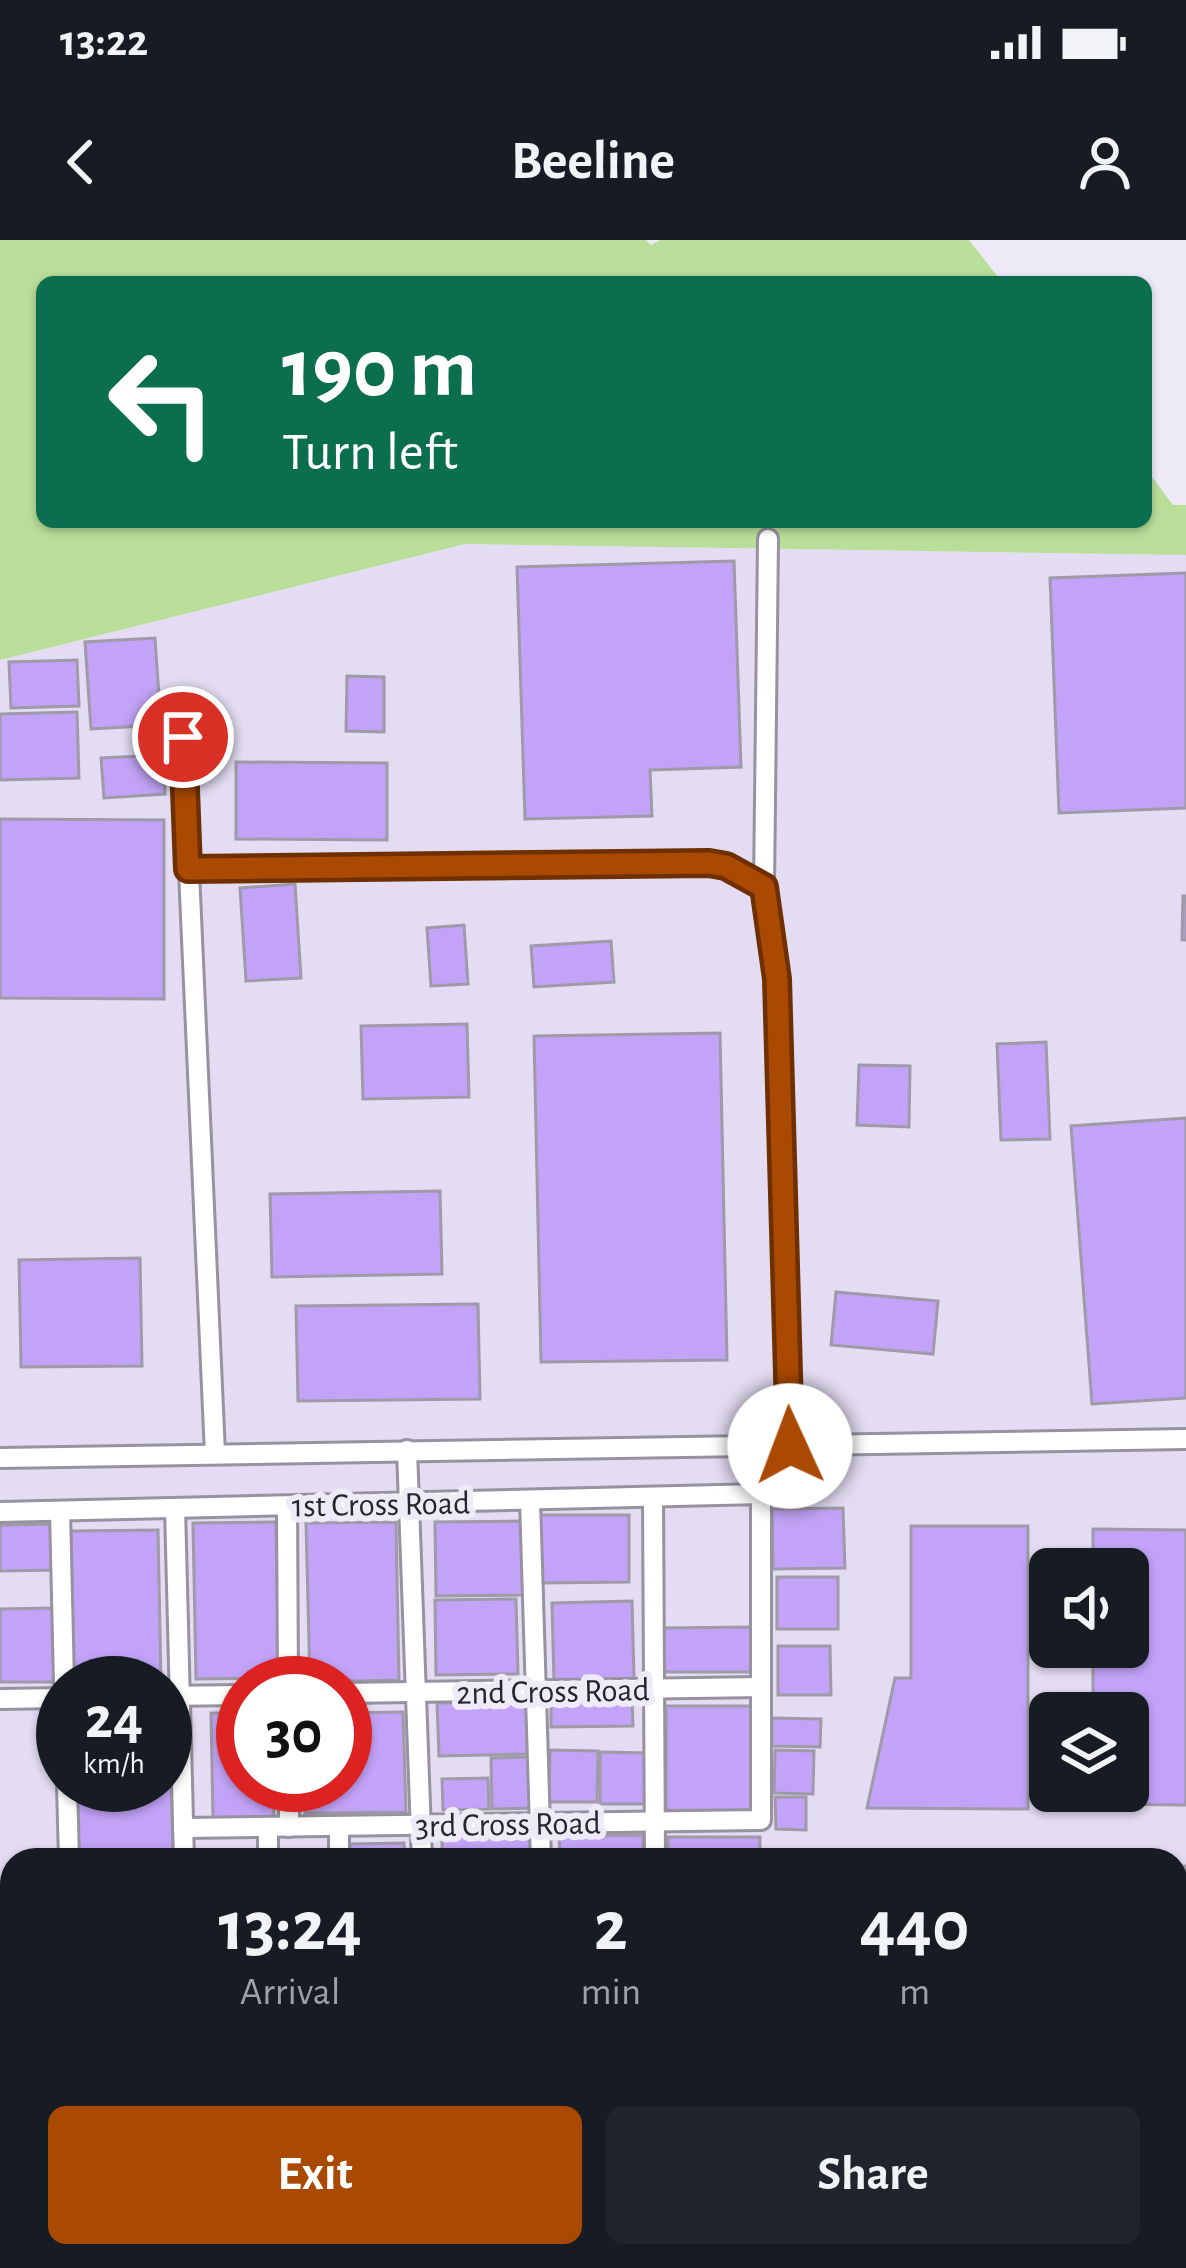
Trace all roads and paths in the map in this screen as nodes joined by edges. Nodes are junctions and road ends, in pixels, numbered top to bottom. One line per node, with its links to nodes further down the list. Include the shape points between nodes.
1 (768, 539): 4 (street)
2 (183, 737): 3 (street)
3 (188, 869): 4 (street, via 709,863); 8 (street)
4 (764, 887): 6 (street, via 777,979)
5 (1186, 1439): 6 (street)
6 (790, 1446): 7 (street)
7 (407, 1450): 8 (street); 12 (street)
8 (215, 1454): 9 (street)
9 (0, 1458)
10 (653, 1497): 11 (street, 1st Cross Road); 20 (street, 1st Cross Road, via 761,1494); 21 (street)
11 (530, 1500): 12 (street, 1st Cross Road); 22 (street)
12 (409, 1503): 13 (street, 1st Cross Road); 23 (street)
13 (287, 1505): 14 (street, 1st Cross Road); 19 (street)
14 (175, 1508): 15 (street, 1st Cross Road); 18 (street)
15 (60, 1511): 16 (street, 1st Cross Road); 17 (street)
16 (0, 1512)
17 (63, 1656)
18 (173, 1656)
19 (289, 1656)
20 (761, 1687): 21 (street, 2nd Cross Road); 30 (street, 3rd Cross Road, via 761,1820)
21 (654, 1689): 22 (street, 2nd Cross Road); 30 (street)
22 (536, 1690): 23 (street, 2nd Cross Road); 31 (street)
23 (416, 1692): 24 (street, 2nd Cross Road); 32 (street)
24 (372, 1693)
25 (36, 1698): 26 (street)
26 (0, 1699)
27 (68, 1812): 37 (street)
28 (182, 1812): 36 (street)
29 (289, 1812): 35 (street)
30 (655, 1821): 31 (street, 3rd Cross Road); 43 (street)
31 (540, 1823): 32 (street, 3rd Cross Road); 42 (street)
32 (421, 1825): 33 (street, 3rd Cross Road); 41 (street)
33 (339, 1826): 35 (street, 3rd Cross Road); 40 (street)
34 (268, 1827): 35 (street, 3rd Cross Road); 36 (street, 3rd Cross Road); 39 (street)
35 (289, 1827)
36 (183, 1828): 38 (street)
37 (70, 1848)
38 (184, 1848)
39 (268, 1848)
40 (339, 1848)
41 (422, 1848)
42 (541, 1848)
43 (655, 1848)

